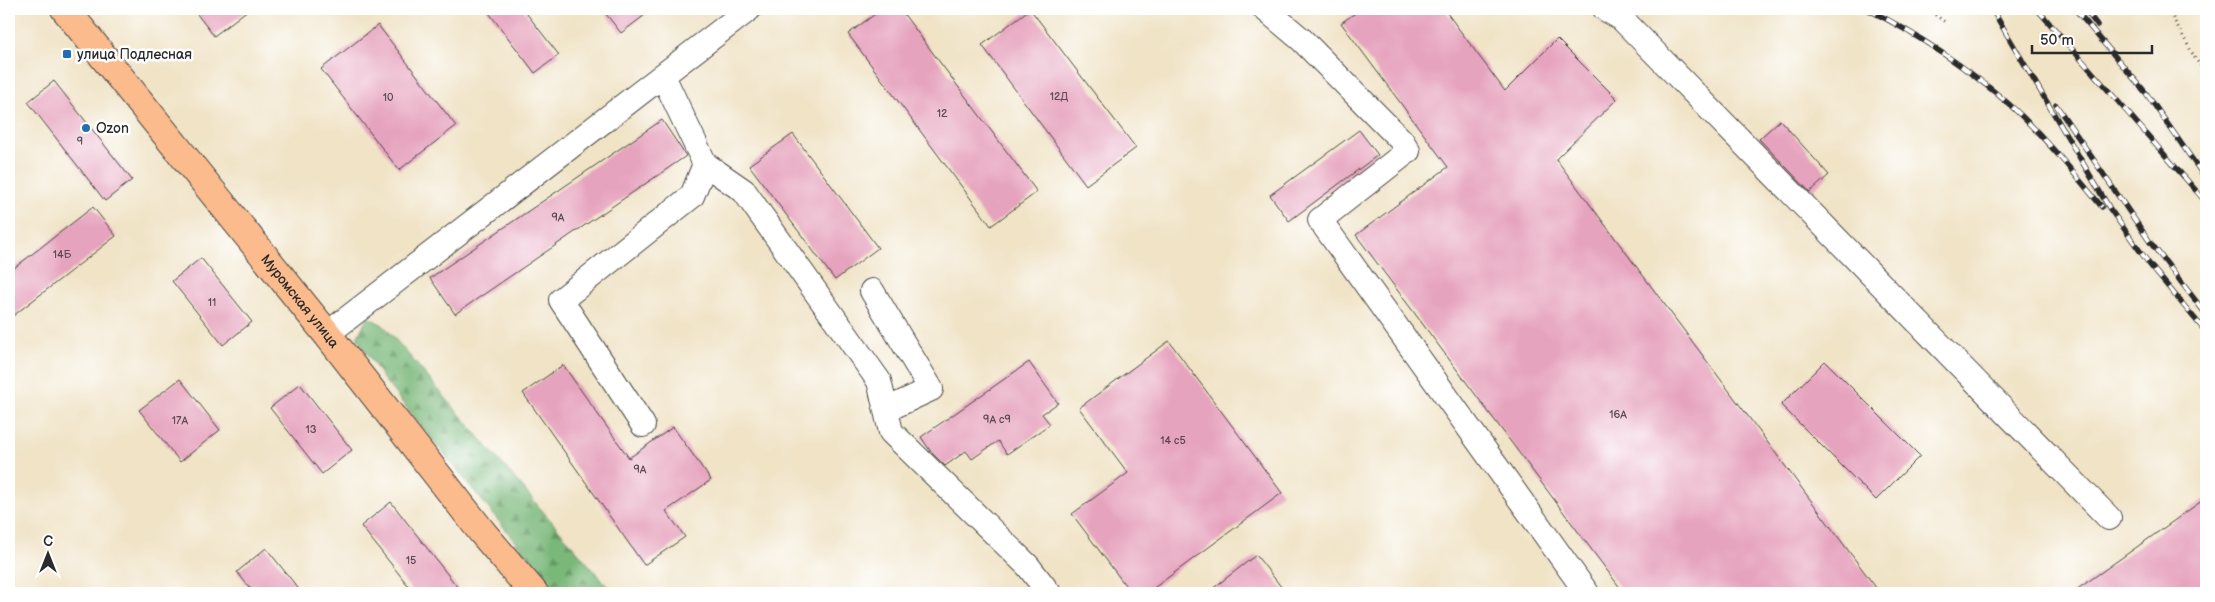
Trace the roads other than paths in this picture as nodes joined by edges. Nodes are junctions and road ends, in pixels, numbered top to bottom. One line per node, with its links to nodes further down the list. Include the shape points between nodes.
1 (65, 9): 8 (main road, Муромская улица)
2 (749, 9): 5 (street)
3 (1605, 9): 11 (street, via 1621,18)
4 (1277, 12): 14 (street, via 1408,151 1320,220)
5 (663, 76): 6 (street); 8 (street)
6 (706, 164): 9 (street, via 744,191 879,381); 10 (street, via 692,196 561,300)
7 (872, 291): 9 (street, via 931,389)
8 (327, 334): 12 (main road, Муромская улица, via 482,532)
9 (886, 410): 13 (street, via 892,432 1028,566)
10 (643, 425)
11 (2109, 518)
12 (534, 593)
13 (1050, 593)
14 (1587, 593)

